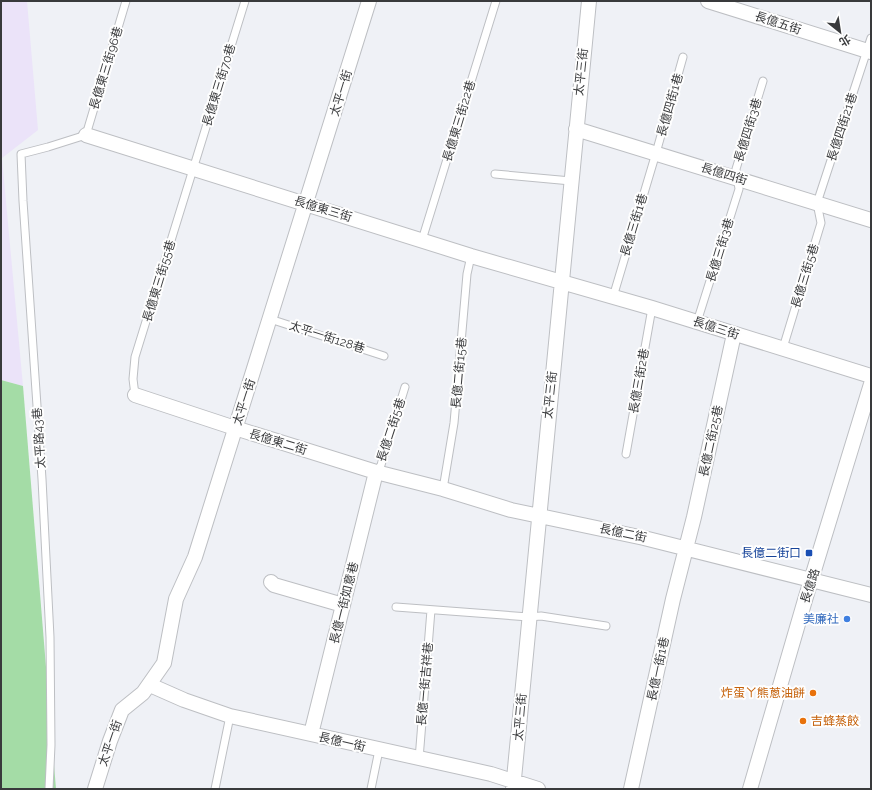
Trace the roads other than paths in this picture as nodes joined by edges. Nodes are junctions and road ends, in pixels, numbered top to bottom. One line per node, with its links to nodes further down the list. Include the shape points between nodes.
1 (126, 1): 11 (lane, 長億東三街96巷)
2 (245, 1): 13 (lane, 長億東三街70巷)
3 (369, 1): 18 (street, 太平一街)
4 (496, 1): 20 (lane, 長億東三街22巷)
5 (588, 1): 10 (street, 太平三街)
6 (708, 1): 7 (street, 長億五街)
7 (870, 47): 17 (lane, 長億四街21巷)
8 (683, 57): 12 (lane, 長億四街1巷)
9 (762, 81): 15 (lane, 長億四街3巷, via 736,170)
10 (576, 129): 12 (street, 長億四街); 16 (street, 太平三街)
11 (86, 135): 13 (street, 長億東三街); 54 (lane, 太平路43巷, via 21,154 50,637)
12 (656, 153): 15 (street, 長億四街); 23 (lane, 長億三街1巷)
13 (193, 168): 18 (street, 長億東三街); 33 (lane, 長億東三街55巷, via 135,357)
14 (494, 174): 16 (lane)
15 (738, 179): 17 (street, 長億四街); 26 (lane, 長億三街3巷, via 739,189)
16 (571, 181): 22 (street, 太平三街)
17 (817, 203): 19 (street, 長億四街); 28 (lane, 長億三街5巷, via 821,223)
18 (306, 204): 20 (street, 長億東三街); 25 (street, 太平一街)
19 (871, 220)
20 (422, 240): 21 (street, 長億東三街)
21 (471, 256): 22 (street, 長億東三街); 37 (lane, 長億二街15巷, via 467,274 454,423)
22 (561, 282): 23 (street, 長億三街); 38 (street, 太平三街)
23 (613, 297): 24 (street, 長億三街)
24 (652, 308): 26 (street, 長億三街); 35 (lane, 長億三街2巷)
25 (270, 319): 29 (lane, 太平一街128巷); 34 (street, 太平一街)
26 (698, 322): 27 (street, 長億三街)
27 (734, 334): 28 (street, 長億三街); 39 (street, 長億二街25巷)
28 (783, 348): 30 (street, 長億三街)
29 (384, 356)
30 (871, 376)
31 (871, 384): 40 (street, 長億路)
32 (405, 387): 36 (lane, 長億二街5巷, via 381,465)
33 (135, 395): 34 (street, 長億東二街)
34 (235, 428): 36 (street, 長億東二街); 48 (street, 太平一街, via 195,557 176,599 164,663)
35 (626, 454)
36 (376, 472): 37 (street, 長億二街); 43 (street, 長億一街如意巷)
37 (443, 489): 38 (street, 長億二街, via 511,510)
38 (538, 515): 39 (street, 長億二街); 46 (street, 太平三街)
39 (686, 549): 40 (street, 長億二街); 59 (street, 長億一街1巷)
40 (812, 581): 42 (street, 長億二街); 60 (street, 長億路)
41 (271, 582): 43 (street, via 274,586)
42 (871, 595)
43 (343, 605): 50 (street, 長億一街如意巷)
44 (396, 607): 45 (lane)
45 (431, 610): 46 (lane); 52 (lane, 長億一街吉祥巷)
46 (529, 617): 47 (lane, via 541,616); 53 (street, 太平三街)
47 (606, 626)
48 (150, 684): 49 (street, 長億一街, via 184,700); 55 (street, 太平一街, via 122,710)
49 (230, 716): 50 (street, 長億一街); 56 (lane)
50 (311, 734): 51 (street, 長億一街)
51 (379, 750): 52 (street, 長億一街); 57 (lane)
52 (419, 759): 53 (street, 長億一街, via 492,774)
53 (514, 785): 58 (street, 長億一街)
54 (49, 789)
55 (95, 789)
56 (215, 789)
57 (371, 789)
58 (538, 789)
59 (631, 789)
60 (750, 789)

